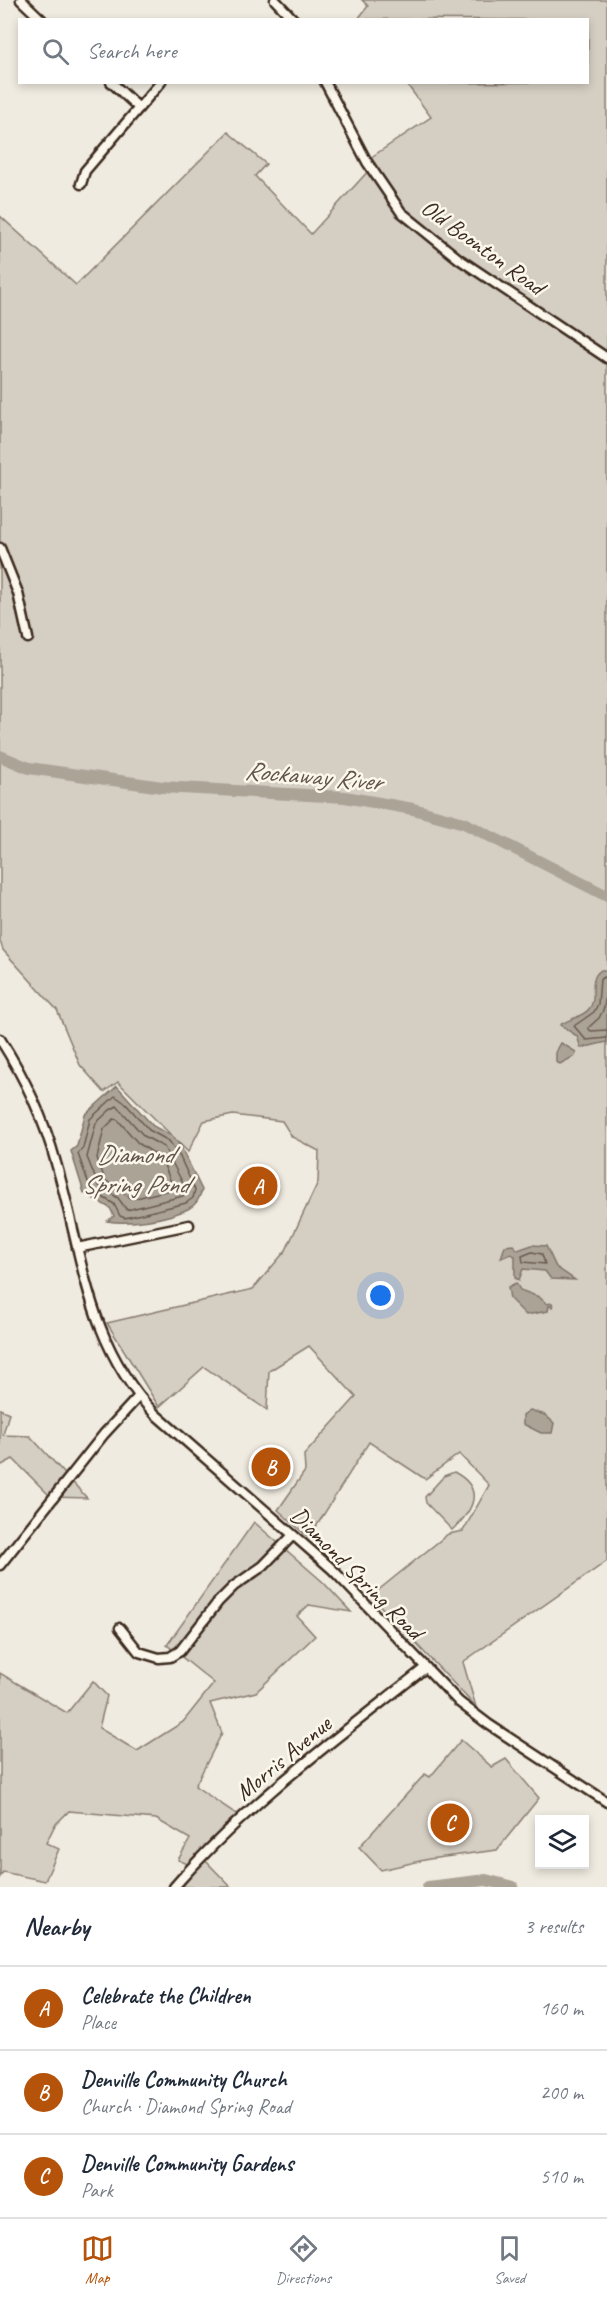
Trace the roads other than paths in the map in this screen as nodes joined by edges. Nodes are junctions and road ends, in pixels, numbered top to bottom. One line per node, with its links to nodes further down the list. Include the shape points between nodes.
1 (21, 0): 3 (street)
2 (275, 0): 4 (street)
3 (40, 18)
4 (292, 18)
5 (113, 84): 8 (street)
6 (159, 84): 8 (street)
7 (326, 84): 10 (street, Old Boonton Road, via 363,156 401,212 459,259)
8 (139, 108): 9 (street, via 84,171)
9 (81, 184)
10 (607, 358)
11 (0, 548): 12 (street, via 18,593)
12 (28, 638)
13 (0, 1039): 15 (street, Diamond Spring Road, via 30,1092 48,1136)
14 (189, 1225): 15 (street)
15 (77, 1248): 16 (street, Diamond Spring Road, via 100,1330 114,1361)
16 (139, 1396): 17 (street, Diamond Spring Road); 18 (street)
17 (293, 1535): 19 (street, via 263,1566 218,1602 180,1651 170,1657 139,1652); 20 (street, Diamond Spring Road, via 332,1569)
18 (0, 1565)
19 (120, 1628)
20 (425, 1668): 21 (street, Diamond Spring Road, via 488,1724); 22 (street, Morris Avenue, via 286,1779 215,1843)
21 (607, 1802)
22 (174, 1887)

